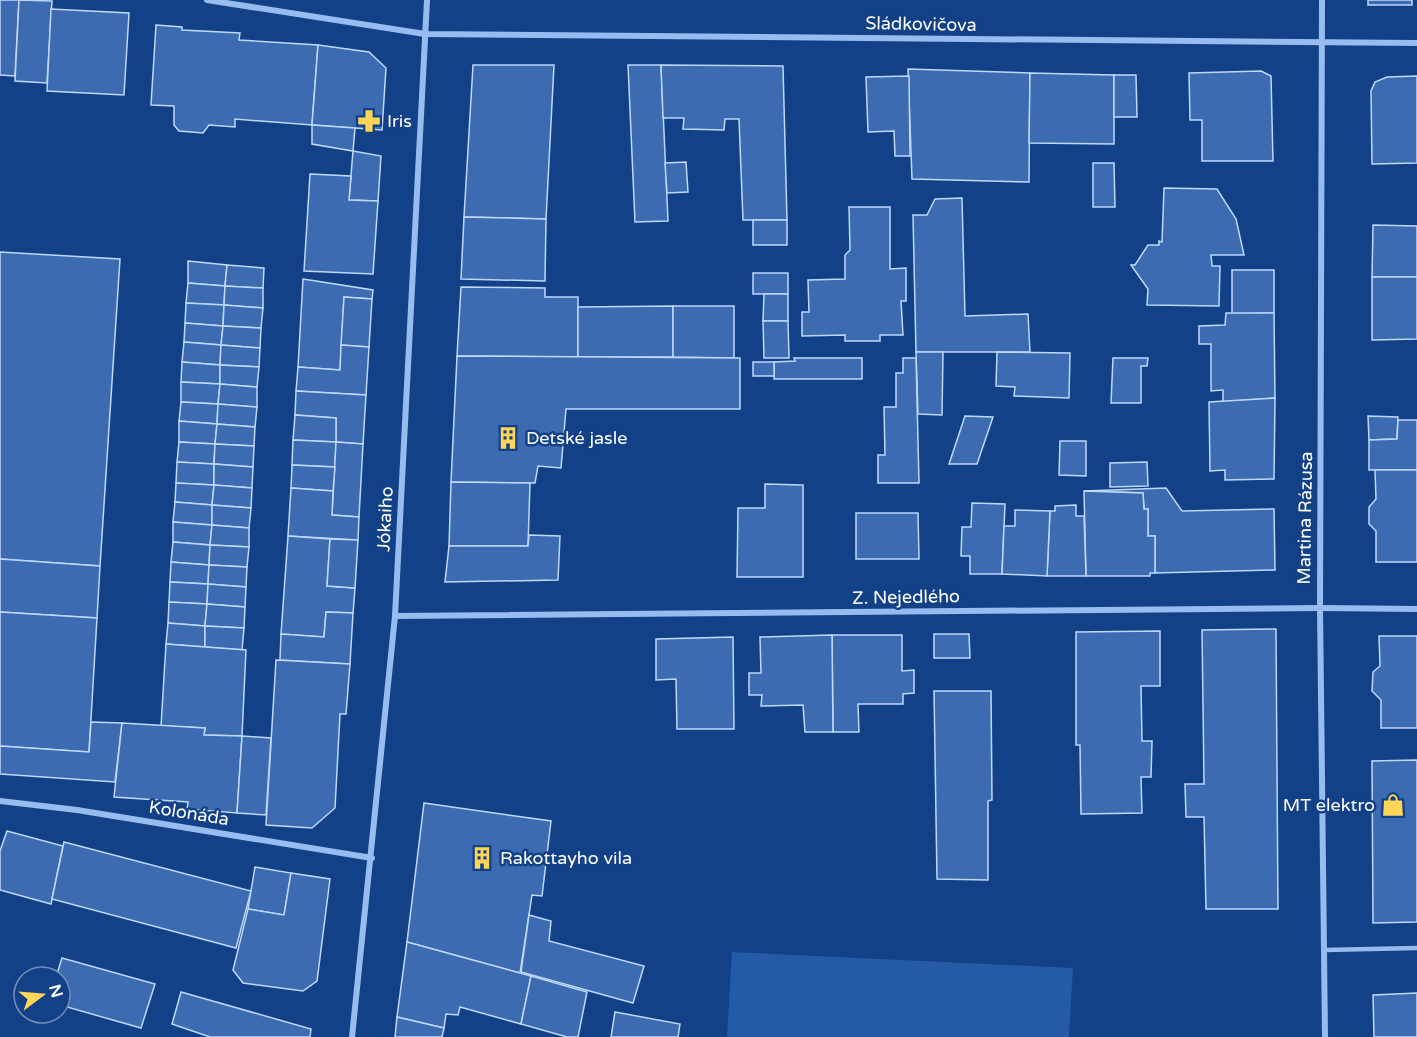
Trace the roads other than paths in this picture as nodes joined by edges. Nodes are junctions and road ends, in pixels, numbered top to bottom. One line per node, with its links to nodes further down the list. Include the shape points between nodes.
1 (207, 0): 4 (street, Sládkovičova)
2 (427, 0): 4 (street, Jókaiho)
3 (1322, 0): 5 (street, Martina Rázusa)
4 (425, 34): 5 (street, Sládkovičova); 9 (street, Jókaiho)
5 (1322, 43): 6 (street, Sládkovičova); 7 (street, Martina Rázusa)
6 (1417, 43)
7 (1320, 608): 8 (street, Z. Nejedlého); 9 (street, Z. Nejedlého); 13 (street, Martina Rázusa)
8 (1417, 609)
9 (395, 616): 11 (street, Jókaiho)
10 (0, 801): 11 (street, Kolonáda)
11 (372, 858): 14 (street, Jókaiho)
12 (1417, 948): 13 (lane)
13 (1325, 950): 15 (street, Martina Rázusa)
14 (352, 1037)
15 (1325, 1037)

